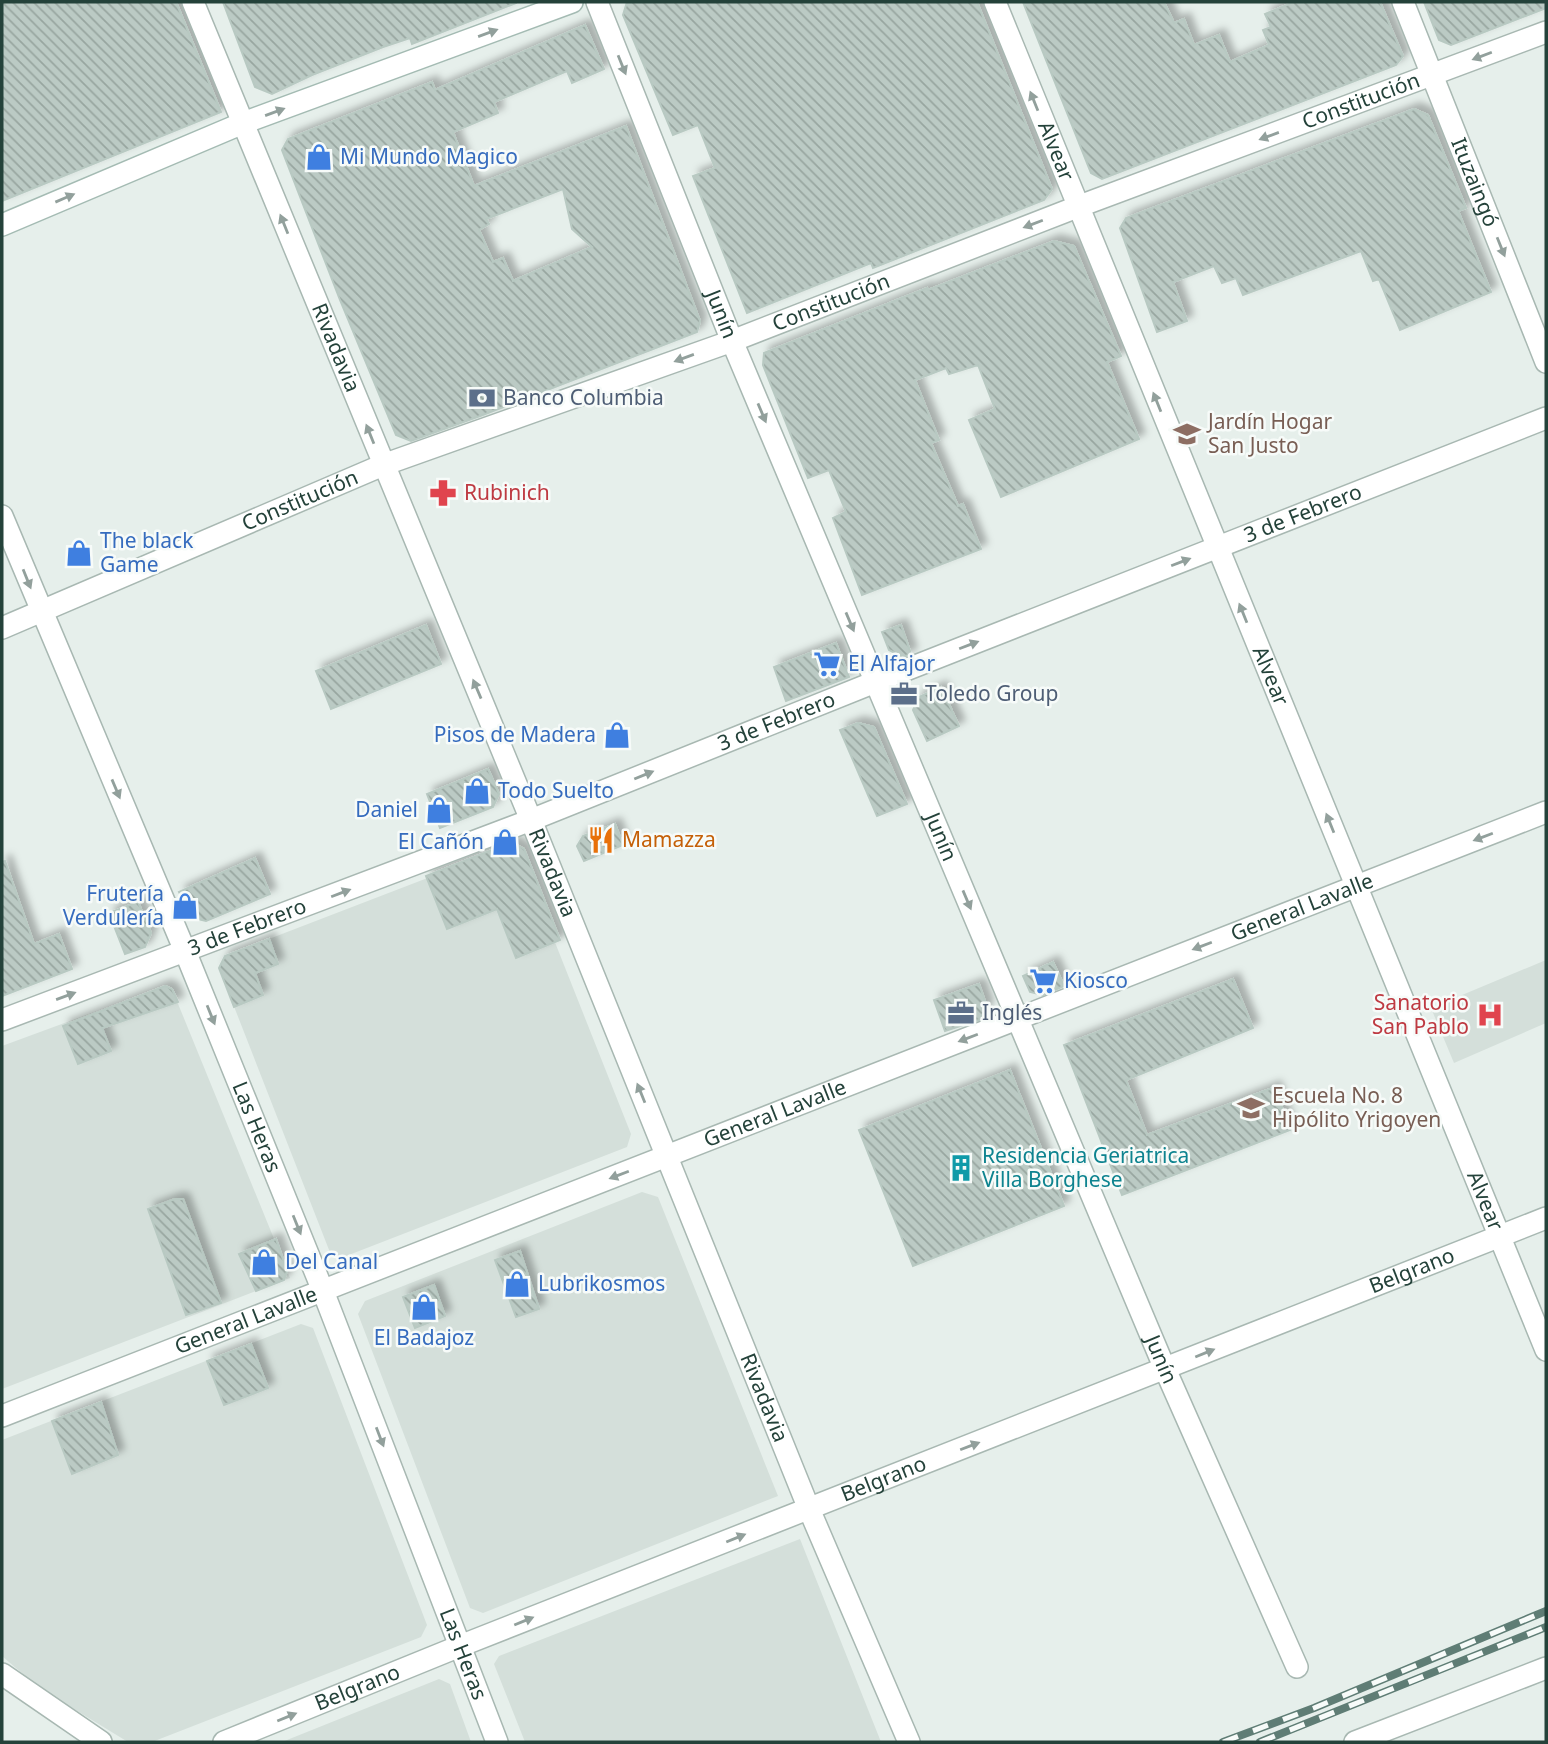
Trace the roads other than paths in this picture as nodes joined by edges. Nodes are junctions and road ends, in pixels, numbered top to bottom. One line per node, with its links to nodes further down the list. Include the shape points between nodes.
1 (193, 2): 8 (street, Rivadavia)
2 (572, 2): 8 (street, one-way to 2)
3 (597, 2): 11 (street, Junín, one-way to 11)
4 (995, 2): 9 (street, Alvear, one-way to 4)
5 (1402, 2): 7 (street, Ituzaingó)
6 (1546, 32): 7 (street, Constitución, one-way to 7)
7 (1432, 75): 9 (street, Constitución, one-way to 9); 12 (street, Ituzaingó, one-way to 12)
8 (243, 124): 10 (street, one-way to 8); 14 (street, Rivadavia, one-way to 8)
9 (1077, 207): 11 (street, Constitución, one-way to 11); 16 (street, Alvear, one-way to 9)
10 (2, 225)
11 (732, 341): 14 (street, Constitución, one-way to 14); 19 (street, Junín, one-way to 19)
12 (1546, 362)
13 (1546, 418): 16 (street, 3 de Febrero)
14 (383, 465): 17 (street, Constitución); 21 (street, Rivadavia, one-way to 14)
15 (2, 516): 17 (street, Las Heras, one-way to 17)
16 (1217, 548): 19 (street, 3 de Febrero, one-way to 16); 22 (street, Alvear, one-way to 16)
17 (40, 611): 18 (street, Constitución); 23 (street, Las Heras, one-way to 23)
18 (2, 628)
19 (875, 682): 21 (street, 3 de Febrero, one-way to 19); 24 (street, Junín, one-way to 24)
20 (1546, 812): 22 (street, General Lavalle, one-way to 22)
21 (531, 820): 23 (street, 3 de Febrero, one-way to 21); 26 (street, Rivadavia, one-way to 21)
22 (1356, 887): 24 (street, General Lavalle, one-way to 24); 28 (street, Alvear)
23 (185, 951): 25 (street, 3 de Febrero, one-way to 23); 29 (street, Las Heras, one-way to 29)
24 (1017, 1019): 26 (street, General Lavalle, one-way to 26); 31 (street, Junín)
25 (2, 1020)
26 (666, 1157): 29 (street, General Lavalle, one-way to 29); 33 (street, Rivadavia)
27 (1546, 1218): 28 (street, Belgrano)
28 (1499, 1237): 30 (street, Alvear); 31 (street, Belgrano, one-way to 28)
29 (323, 1291): 32 (street, General Lavalle); 34 (street, Las Heras, one-way to 34)
30 (1546, 1350)
31 (1165, 1369): 33 (street, Belgrano, one-way to 31); 35 (street, Junín)
32 (2, 1416)
33 (809, 1509): 34 (street, Belgrano, one-way to 33); 41 (street, Rivadavia)
34 (460, 1646): 39 (street, Belgrano, one-way to 34); 40 (street, Las Heras)
35 (1297, 1667)
36 (1546, 1668): 42 (street)
37 (2, 1674): 38 (street)
38 (101, 1742)
39 (224, 1742)
40 (497, 1742)
41 (909, 1742)
42 (1355, 1742)

